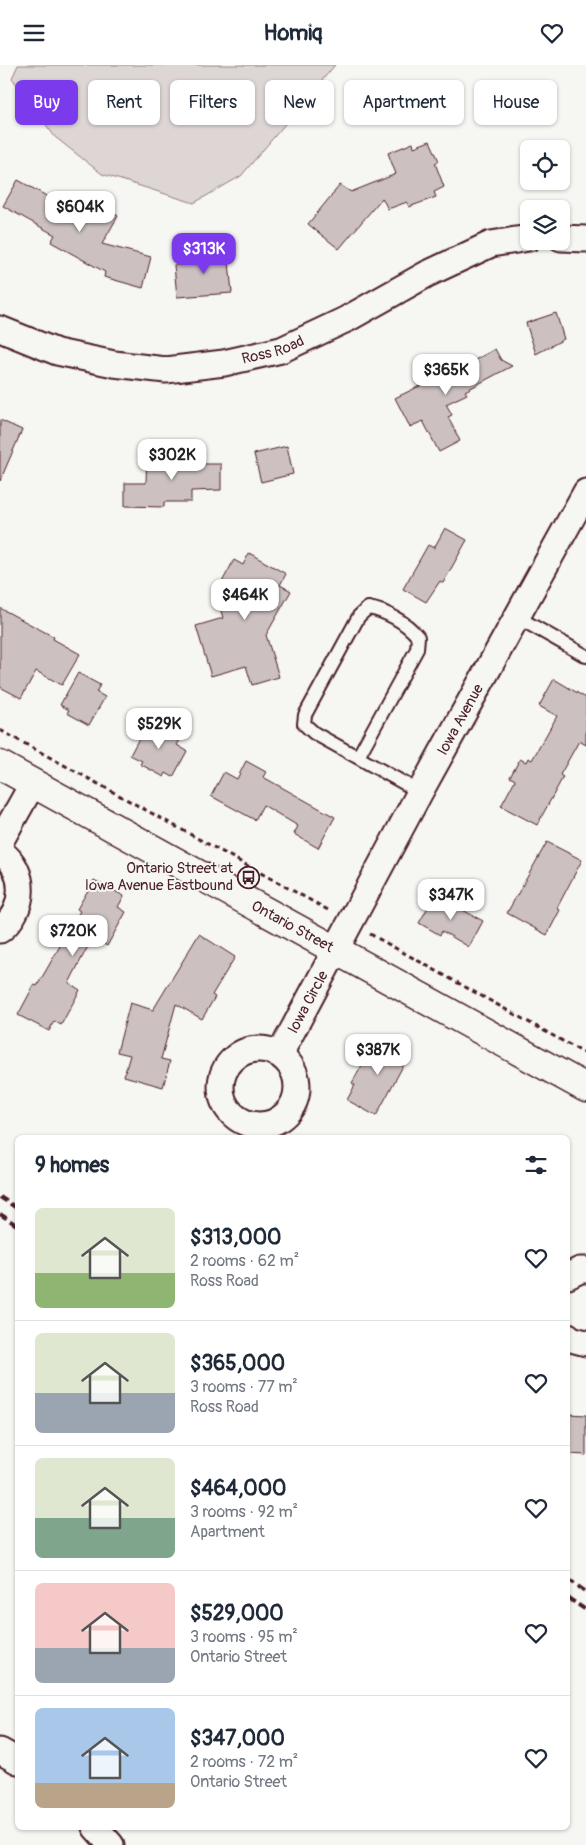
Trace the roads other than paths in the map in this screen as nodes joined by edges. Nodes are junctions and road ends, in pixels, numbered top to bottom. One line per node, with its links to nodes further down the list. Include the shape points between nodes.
1 (570, 238): 3 (street)
2 (520, 239): 4 (street, Ross Road, via 491,243 347,319 281,349 224,363 166,370 114,364 57,353)
3 (586, 239)
4 (0, 329)
5 (586, 492): 6 (street, Iowa Avenue)
6 (517, 617): 7 (lane); 11 (street, Iowa Avenue)
7 (586, 656)
8 (358, 757): 8 (lane, via 314,733 304,724 304,715 359,616 368,609 381,610 411,628 418,637 418,643); 11 (lane)
9 (0, 765): 10 (main road, Ontario Street)
10 (33, 783): 12 (street); 15 (main road, Ontario Street)
11 (420, 792): 15 (street, Iowa Avenue)
12 (0, 842)
13 (0, 851): 14 (street, via 15,867 20,881 16,911)
14 (0, 930)
15 (337, 949): 16 (street, Iowa Circle); 17 (main road, Ontario Street)
16 (280, 1055)
17 (586, 1087)
18 (586, 1270): 19 (street)
19 (570, 1275)
20 (570, 1338): 21 (street)
21 (586, 1343)
22 (0, 1751): 23 (street)
23 (15, 1759)
24 (98, 1830): 25 (street)
25 (111, 1845)

